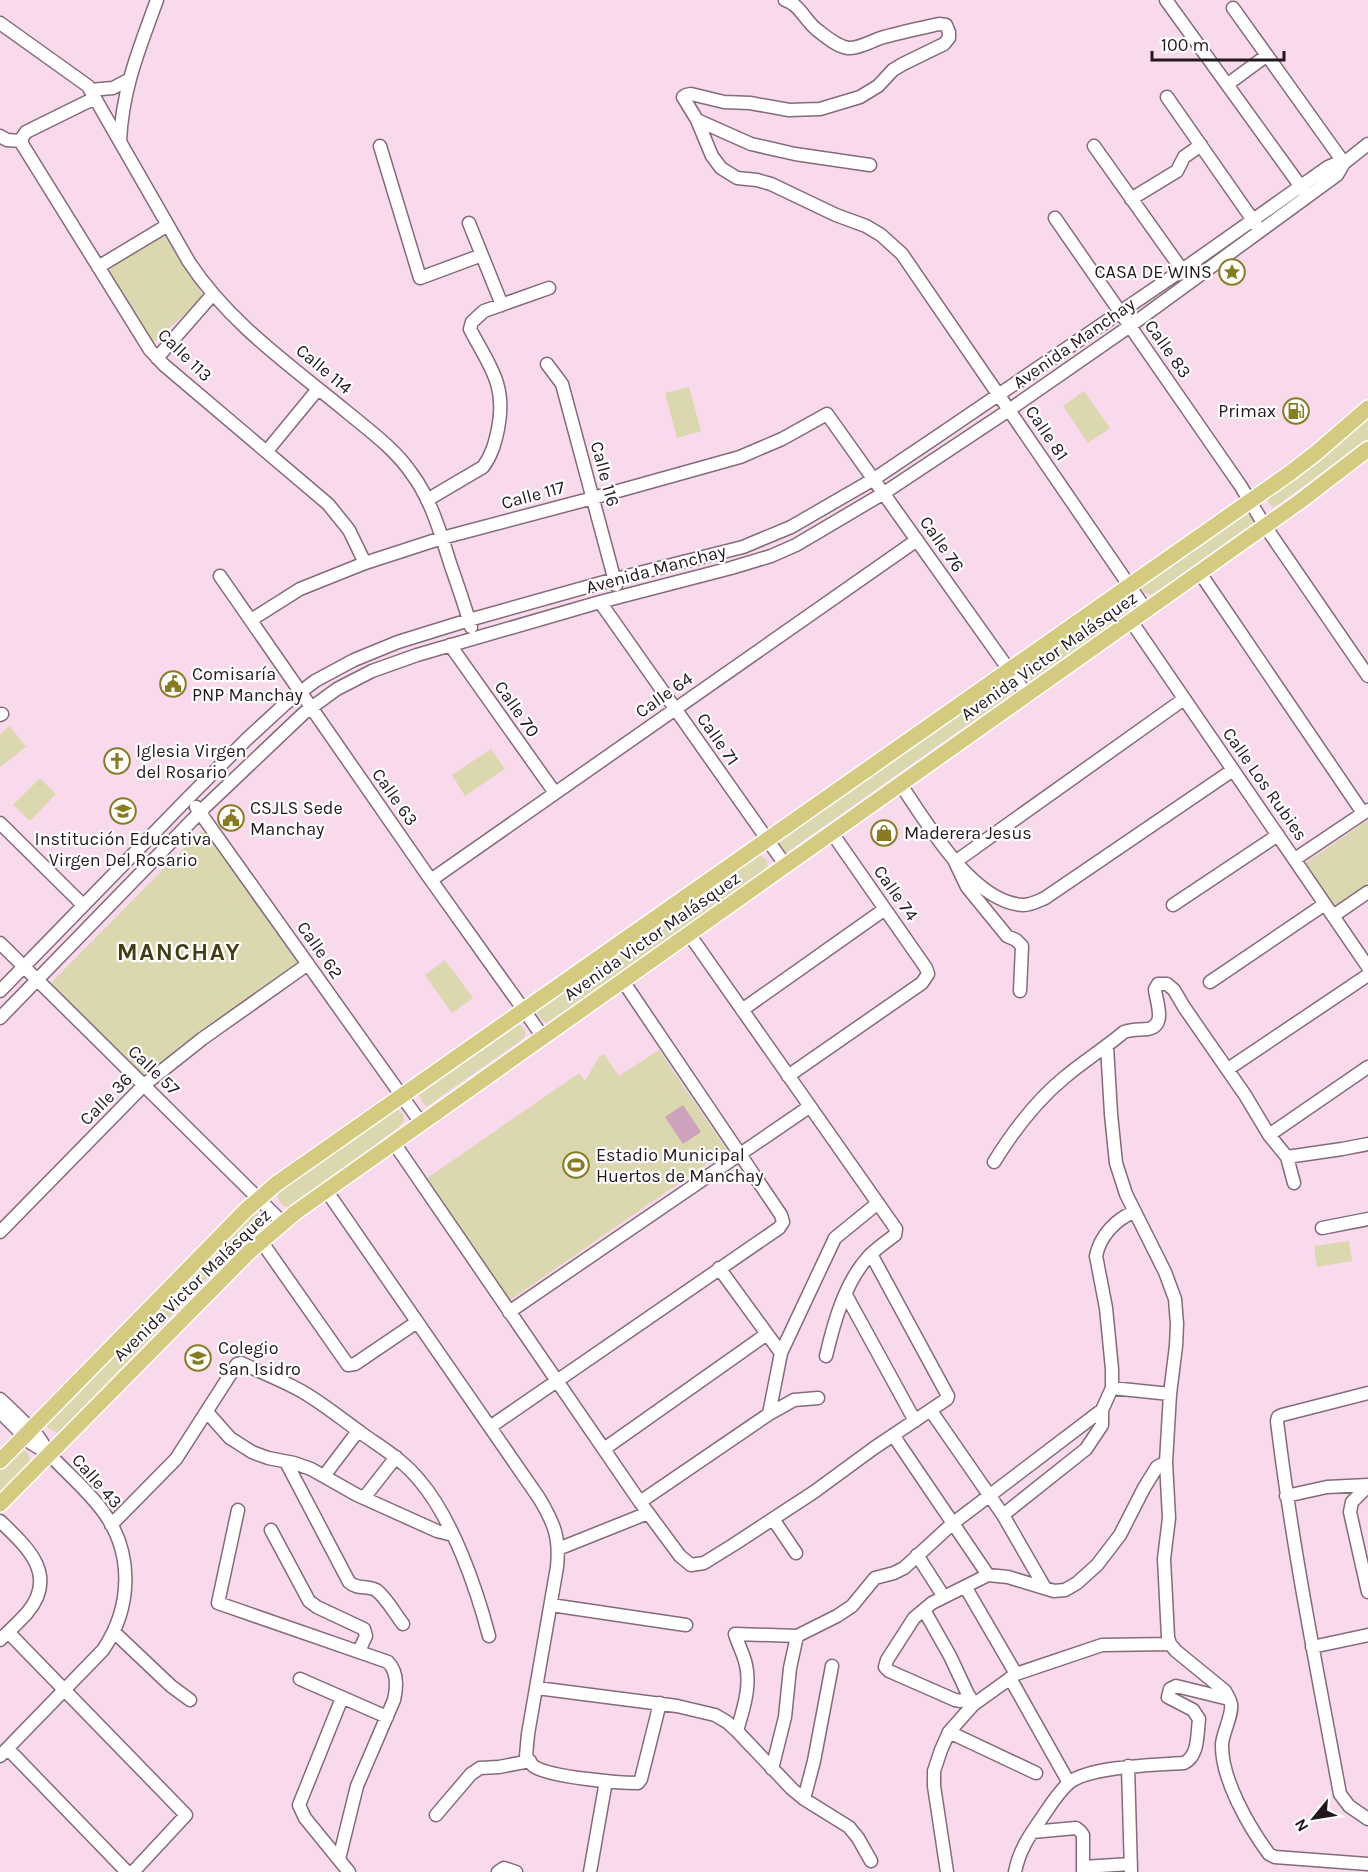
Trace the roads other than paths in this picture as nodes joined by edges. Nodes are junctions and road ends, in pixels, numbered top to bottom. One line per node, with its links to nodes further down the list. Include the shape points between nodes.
1 (157, 0): 7 (street)
2 (785, 0): 11 (street, Calle 81, via 813,26 846,47 939,24 946,25 949,38 939,48 903,63 860,97 819,110 789,110 688,93 683,97)
3 (1166, 0): 8 (street)
4 (1233, 8): 6 (street)
5 (0, 22): 9 (street, Calle 114, via 81,80)
6 (1266, 56): 8 (street); 19 (street)
7 (128, 80): 9 (street); 14 (street)
8 (1228, 84): 21 (street)
9 (93, 94): 13 (street, via 26,132); 14 (street, Calle 114)
10 (1167, 97): 16 (street)
11 (697, 120): 20 (street, via 751,144); 40 (street, Calle 81, via 721,168 737,178 771,184 866,226 902,254)
12 (0, 136): 13 (street)
13 (21, 139): 29 (street, Calle 113)
14 (120, 143): 26 (street, Calle 114)
15 (1368, 144): 19 (street, Avenida Manchay)
16 (1201, 145): 22 (street, via 1184,158 1177,171); 24 (street)
17 (380, 146): 28 (street, via 420,278)
18 (1094, 146): 22 (street)
19 (1344, 163): 21 (street, Avenida Manchay, via 1337,175)
20 (870, 165)
21 (1304, 191): 24 (street, Avenida Manchay); 27 (street, Avenida Manchay)
22 (1131, 199): 30 (street)
23 (1055, 218): 35 (street, Calle 83)
24 (1253, 220): 27 (street); 30 (street, Avenida Manchay)
25 (469, 223): 28 (street)
26 (168, 225): 29 (street); 33 (street, Calle 114)
27 (1261, 231): 31 (street, Avenida Manchay)
28 (482, 255): 34 (street)
29 (98, 267): 37 (street, Calle 113)
30 (1182, 270): 31 (street); 35 (street, Avenida Manchay)
31 (1191, 282): 36 (street, Avenida Manchay)
32 (549, 288): 34 (street)
33 (213, 294): 37 (street); 39 (street, Calle 114, via 240,323)
34 (502, 305): 49 (street, via 476,317 470,329 500,390 501,411 494,446 483,467)
35 (1120, 310): 36 (street, Calle 83); 40 (street, Avenida Manchay)
36 (1130, 326): 42 (street, Avenida Manchay); 50 (street, Calle 83)
37 (157, 358): 45 (street, Calle 113)
38 (547, 364): 48 (street, Calle 116, via 562,384)
39 (318, 388): 45 (street); 49 (street, Calle 114, via 398,457)
40 (999, 394): 42 (street, Calle 81); 46 (street, Avenida Manchay)
41 (1368, 408): 50 (main road, Avenida Victor Malásquez, via 1316,453)
42 (1009, 410): 47 (street, Avenida Manchay); 58 (street, Calle 81)
43 (827, 414): 46 (street, Calle 76); 48 (street, Calle 117, via 748,454)
44 (1368, 449): 51 (main road, Avenida Victor Malásquez)
45 (267, 451): 54 (street, Calle 113, via 336,512 355,539)
46 (874, 479): 47 (street, Calle 76); 57 (street, Avenida Manchay, via 766,539)
47 (884, 493): 53 (street, Calle 76); 59 (street, Avenida Manchay, via 779,553)
48 (593, 498): 52 (street, Calle 117); 57 (street, Calle 116)
49 (428, 500): 52 (street, Calle 114)
50 (1250, 501): 51 (street, Calle 83); 58 (main road, Avenida Victor Malásquez)
51 (1265, 526): 55 (main road, Avenida Victor Malásquez); 68 (street, Calle 83)
52 (442, 537): 54 (street, Calle 117); 63 (street, Calle 114)
53 (917, 540): 67 (street, Calle 76); 73 (street, Calle 64)
54 (365, 563): 62 (street, Calle 117, via 300,589)
55 (1200, 573): 61 (main road, Avenida Victor Malásquez); 78 (street)
56 (220, 576): 62 (street, Calle 63)
57 (615, 579): 59 (street, Calle 116); 63 (street, Avenida Manchay)
58 (1129, 585): 61 (street, Calle 81); 67 (main road, Avenida Victor Malásquez)
59 (619, 597): 60 (street, Avenida Manchay)
60 (600, 602): 65 (street, Avenida Manchay); 73 (street, Calle 71)
61 (1146, 610): 64 (main road, Avenida Victor Malásquez)
62 (251, 620): 69 (street, Calle 63)
63 (469, 620): 65 (street, Calle 114); 69 (street, Avenida Manchay, via 363,656)
64 (1131, 621): 70 (main road, Avenida Victor Malásquez); 71 (street, Calle Los Rubies)
65 (474, 638): 66 (street, Avenida Manchay)
66 (450, 645): 72 (street, Avenida Manchay, via 358,677); 76 (street, Calle 70)
67 (1008, 669): 70 (street, Calle 76); 83 (main road, Avenida Victor Malásquez)
68 (1368, 676)
69 (301, 691): 72 (street, Calle 63); 77 (street, Avenida Manchay)
70 (1028, 695): 75 (main road, Avenida Victor Malásquez)
71 (1184, 699): 74 (street, Calle Los Rubies); 85 (street)
72 (311, 707): 79 (street, Avenida Manchay); 87 (street, Calle 63)
73 (675, 709): 76 (street, Calle 64); 83 (street, Calle 71)
74 (1233, 770): 82 (street, Calle Los Rubies); 85 (street, via 1033,903 1023,905 1000,899)
75 (901, 784): 81 (main road, Avenida Victor Malásquez); 85 (street)
76 (555, 793): 87 (street, Calle 64)
77 (189, 797): 79 (street, Calle 62); 90 (street, Avenida Manchay)
78 (1366, 811): 84 (street)
79 (200, 812): 96 (street, Calle 62); 100 (street, Avenida Manchay)
80 (0, 823): 90 (street)
81 (832, 833): 86 (main road, Avenida Victor Malásquez); 92 (street, Calle 74)
82 (1278, 835): 84 (street, Calle Los Rubies); 91 (street)
83 (767, 839): 86 (street, Calle 71); 105 (main road, Avenida Victor Malásquez)
84 (1295, 859): 89 (street, Calle Los Rubies)
85 (955, 862): 104 (street, via 967,887 1007,936 1022,946)
86 (786, 866): 94 (main road, Avenida Victor Malásquez)
87 (431, 879): 105 (street, Calle 63)
88 (1368, 892): 93 (street)
89 (1325, 904): 93 (street, Calle Los Rubies); 102 (street)
90 (83, 905): 97 (street, Avenida Manchay)
91 (1173, 905)
92 (885, 909): 106 (street); 112 (street, Calle 74, via 926,968 922,983)
93 (1333, 916): 98 (street, Calle Los Rubies)
94 (689, 934): 101 (main road, Avenida Victor Malásquez); 106 (street)
95 (0, 943): 97 (street, Calle 57)
96 (308, 964): 113 (street, Calle 36); 114 (street, Calle 62)
97 (24, 967): 100 (street, Calle 57); 103 (street, Avenida Manchay)
98 (1368, 967)
99 (1368, 975): 111 (street)
100 (36, 980): 107 (street, Avenida Manchay); 113 (street, Calle 57)
101 (623, 981): 108 (main road, Avenida Victor Malásquez); 120 (street)
102 (1210, 982)
103 (0, 991)
104 (1020, 991)
105 (523, 1010): 108 (street, Calle 63); 114 (main road, Avenida Victor Malásquez)
106 (742, 1010): 112 (street)
107 (0, 1018)
108 (543, 1037): 116 (main road, Avenida Victor Malásquez)
109 (1107, 1046): 111 (street, via 1124,1032 1154,1027 1159,1014 1155,989 1158,984 1167,984); 122 (street, via 1052,1089); 127 (street, via 1113,1152)
110 (1368, 1067): 117 (street)
111 (1228, 1070): 117 (street)
112 (788, 1076): 115 (street)
113 (144, 1085): 125 (street, Calle 57); 131 (street, Calle 36)
114 (401, 1095): 116 (street, Calle 62); 125 (main road, Avenida Victor Malásquez)
115 (809, 1107): 120 (street); 126 (street)
116 (421, 1124): 118 (main road, Avenida Victor Malásquez)
117 (1269, 1135): 121 (street)
118 (393, 1143): 124 (main road, Avenida Victor Malásquez); 136 (street)
119 (1368, 1144): 121 (street)
120 (741, 1154): 134 (street, via 783,1222); 136 (street)
121 (1287, 1157): 123 (street)
122 (994, 1162)
123 (1294, 1183)
124 (326, 1190): 129 (main road, Avenida Victor Malásquez); 137 (street)
125 (259, 1198): 129 (street, Calle 57); 157 (main road, Avenida Victor Malásquez)
126 (878, 1203): 133 (street, via 896,1232); 139 (street, via 835,1238)
127 (1134, 1212): 142 (street, via 1111,1227 1096,1256 1106,1308); 144 (street, via 1175,1299 1176,1346)
128 (1368, 1220): 130 (street)
129 (283, 1223): 132 (main road, Avenida Victor Malásquez)
130 (1322, 1228)
131 (0, 1232)
132 (261, 1241): 137 (street, via 348,1365 356,1364); 160 (main road, Avenida Victor Malásquez)
133 (871, 1254): 135 (street); 150 (street, via 948,1396)
134 (719, 1268): 138 (street); 141 (street)
135 (846, 1295): 140 (street); 154 (street)
136 (509, 1312): 141 (street)
137 (417, 1322): 155 (street)
138 (767, 1334): 139 (street); 159 (street)
139 (781, 1353): 146 (street)
140 (826, 1356)
141 (556, 1381): 155 (street); 159 (street)
142 (1112, 1388): 144 (street); 149 (street)
143 (1368, 1393): 168 (street, via 1278,1417)
144 (1170, 1394): 164 (street)
145 (0, 1398): 157 (street)
146 (772, 1398): 148 (street); 153 (street)
147 (818, 1398): 148 (street)
148 (794, 1400): 153 (street)
149 (1102, 1410): 167 (street); 174 (street, via 1102,1425 1086,1449)
150 (931, 1411): 154 (street); 167 (street)
151 (207, 1412): 156 (street, via 241,1363 301,1391); 163 (street, via 230,1438 245,1448); 178 (street, via 176,1459)
152 (0, 1413): 157 (street)
153 (769, 1414): 170 (street)
154 (915, 1421): 158 (street)
155 (490, 1427): 181 (street, via 550,1516)
156 (358, 1431): 161 (street); 165 (street)
157 (27, 1433): 160 (street, Calle 43, via 37,1435); 162 (main road, Avenida Victor Malásquez)
158 (893, 1435): 175 (street); 177 (street)
159 (604, 1449): 170 (street)
160 (50, 1454): 171 (main road, Avenida Victor Malásquez); 178 (street, Calle 43)
161 (396, 1457): 169 (street); 180 (street, via 427,1489)
162 (0, 1461)
163 (286, 1462): 165 (street); 191 (street, via 349,1582 377,1591)
164 (1166, 1462): 186 (street, via 1157,1467 1120,1535 1097,1565 1065,1590); 198 (street, via 1169,1518 1164,1559)
165 (324, 1476): 169 (street)
166 (1368, 1486): 168 (street, via 1327,1487); 187 (street, via 1352,1502 1350,1512)
167 (991, 1495): 174 (street); 177 (street)
168 (1286, 1496): 199 (street)
169 (364, 1498): 180 (street)
170 (640, 1502): 173 (street)
171 (0, 1504)
172 (238, 1510): 200 (street, via 218,1603)
173 (648, 1513): 175 (street, via 680,1556 694,1565 704,1563); 181 (street)
174 (1003, 1515): 186 (street)
175 (773, 1519): 182 (street)
176 (0, 1521): 195 (street, via 29,1552 40,1575 32,1606)
177 (952, 1524): 183 (street); 184 (street)
178 (111, 1525): 193 (street, Calle 43, via 122,1551 126,1580 123,1607)
179 (271, 1530): 200 (street, via 309,1601 364,1629 366,1636)
180 (453, 1535): 196 (street, via 478,1596)
181 (558, 1549): 189 (street)
182 (796, 1553)
183 (917, 1555): 188 (street); 197 (street, via 904,1568 875,1578 852,1606)
184 (988, 1575): 185 (street); 186 (street)
185 (966, 1588): 188 (street); 202 (street)
186 (1045, 1588)
187 (1368, 1592)
188 (944, 1598): 190 (street)
189 (551, 1605): 192 (street); 204 (street)
190 (924, 1610): 209 (street); 209 (street, via 915,1617 885,1667 955,1700)
191 (403, 1624)
192 (686, 1625)
193 (114, 1632): 205 (street, Calle 43, via 96,1660); 208 (street)
194 (1368, 1635): 199 (street)
195 (4, 1636): 205 (street)
196 (489, 1636)
197 (797, 1636): 212 (street, via 735,1634 747,1679 747,1695); 217 (street, via 785,1718)
198 (1170, 1644): 202 (street, via 1102,1645); 207 (street, via 1225,1691)
199 (1312, 1647): 223 (street, via 1340,1794)
200 (359, 1651): 211 (street, via 392,1666 397,1689)
201 (832, 1666): 221 (street)
202 (1013, 1676): 209 (street); 220 (street)
203 (300, 1679): 206 (street)
204 (537, 1688): 210 (street); 215 (street, via 528,1734 526,1756)
205 (65, 1691): 214 (street, Calle 43); 231 (street, via 186,1815)
206 (342, 1698): 211 (street); 225 (street, via 299,1805)
207 (1229, 1699): 216 (street, via 1173,1687 1168,1697 1193,1710 1200,1719 1194,1755 1184,1763); 227 (street, via 1222,1745 1228,1779 1269,1854)
208 (190, 1700)
209 (971, 1701): 213 (street)
210 (660, 1703): 212 (street, via 715,1715); 219 (street, via 640,1781)
211 (387, 1717): 225 (street, via 357,1786)
212 (737, 1731): 217 (street)
213 (949, 1732): 218 (street); 236 (street, via 934,1771)
214 (4, 1753): 230 (street)
215 (530, 1761): 219 (street, via 534,1767 550,1772); 222 (street, via 480,1768)
216 (1128, 1766): 220 (street, via 1080,1776); 228 (street)
217 (772, 1769): 221 (street)
218 (1036, 1773)
219 (606, 1781): 235 (street)
220 (1069, 1783): 224 (street)
221 (804, 1799): 226 (street, via 849,1827)
222 (436, 1815)
223 (1368, 1819)
224 (1032, 1832): 229 (street, via 1076,1828 1083,1835); 237 (street)
225 (339, 1860): 232 (street)
226 (871, 1861)
227 (1368, 1864)
228 (1131, 1868): 229 (street)
229 (1083, 1870)
230 (127, 1872)
231 (133, 1872)
232 (349, 1872)
233 (498, 1872): 234 (street, via 504,1868)
234 (516, 1872)
235 (590, 1872)
236 (947, 1872)
237 (1015, 1872)

